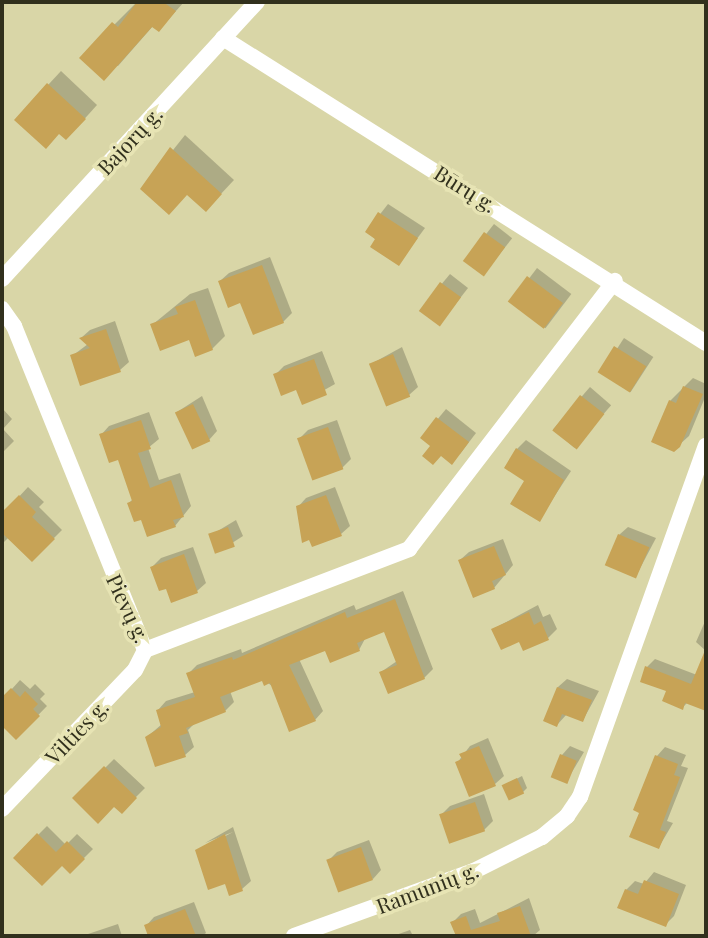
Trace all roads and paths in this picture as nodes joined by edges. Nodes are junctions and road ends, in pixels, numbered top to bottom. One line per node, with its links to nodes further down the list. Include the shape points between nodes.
1 (257, 2): 2 (street, Bajorų g.)
2 (223, 37): 3 (street, Bajorų g.); 4 (street, Būrų g.)
3 (2, 279)
4 (615, 281): 6 (street, Būrų g.); 8 (street, Pievų g., via 409,549)
5 (2, 309): 8 (street, Pievų g., via 14,326)
6 (706, 343)
7 (706, 446): 10 (street, Ramunių g., via 580,797 556,829 474,871)
8 (145, 650): 9 (street, Vilties g., via 135,670)
9 (2, 809)
10 (294, 936)

